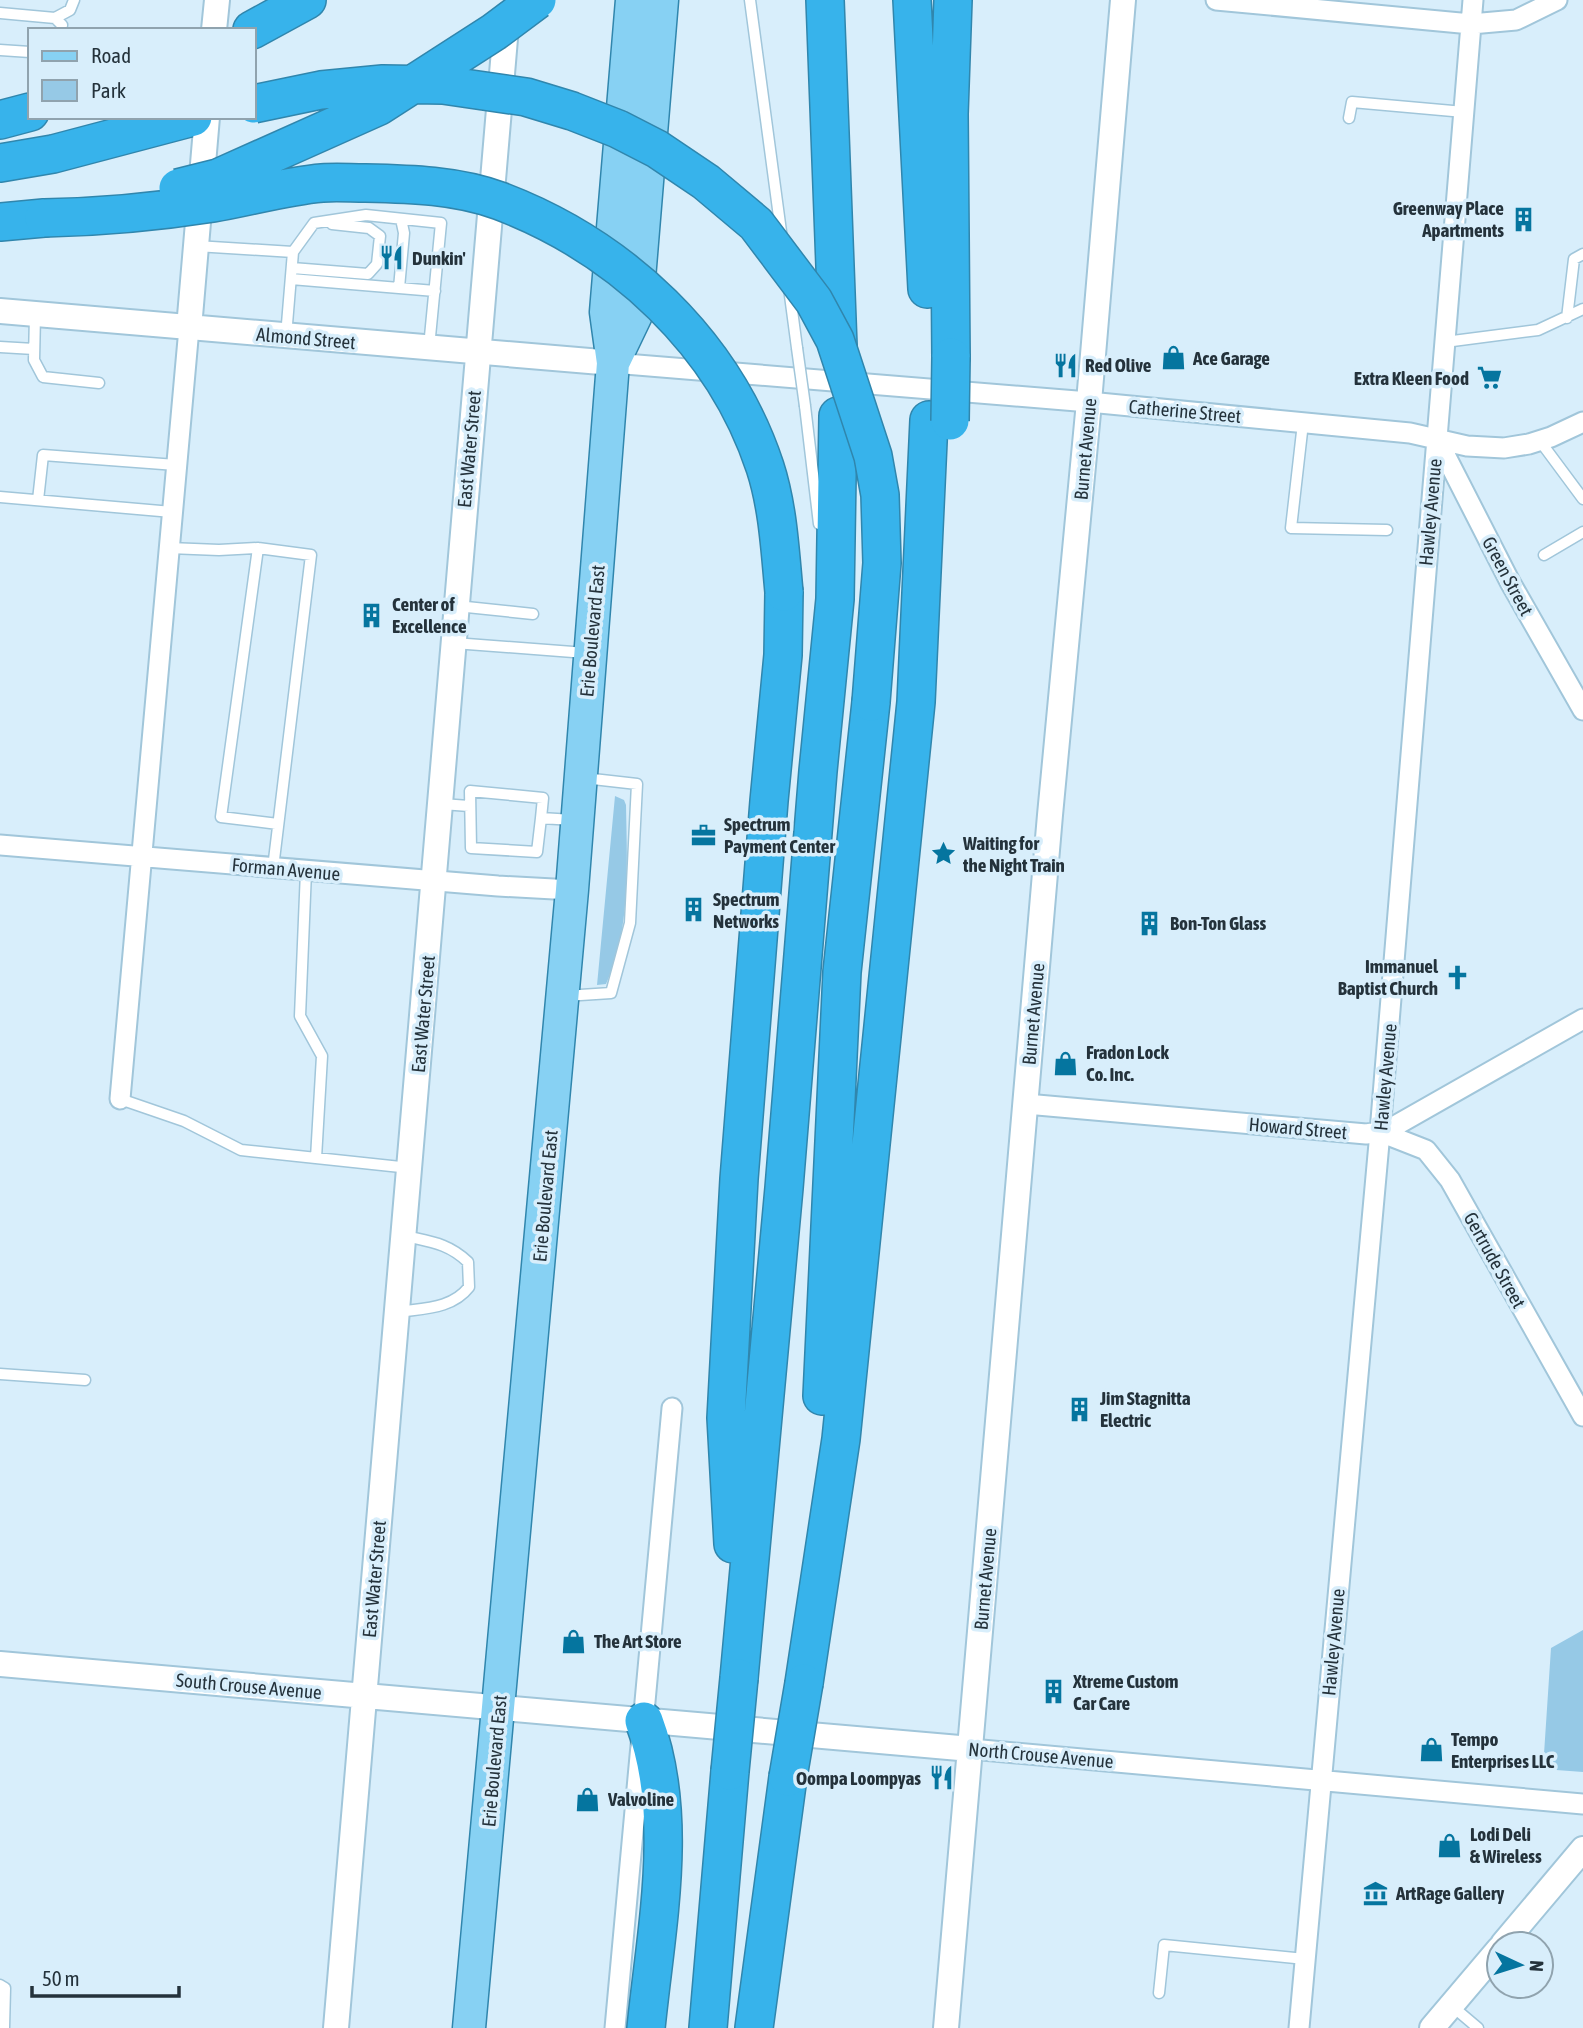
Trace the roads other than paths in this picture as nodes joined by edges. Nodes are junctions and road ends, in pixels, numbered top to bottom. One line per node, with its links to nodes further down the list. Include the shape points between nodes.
1 (74, 0): 17 (lane, via 70,10)
2 (217, 0): 20 (street)
3 (307, 0): 21 (highway)
4 (508, 0): 52 (street, East Water Street)
5 (537, 0): 32 (highway, bridge, via 352,120 218,178)
6 (632, 0): 54 (main road, Erie Boulevard East, via 606,312)
7 (662, 0): 54 (main road, Erie Boulevard East, via 636,315)
8 (750, 0): 57 (lane, bridge, via 797,348)
9 (825, 0): 57 (highway, bridge, via 838,346)
10 (1123, 0): 56 (street, Burnet Avenue)
11 (1216, 0): 18 (street)
12 (1474, 0): 18 (street, Hawley Avenue)
13 (1558, 0): 18 (street, via 1516,20)
14 (912, 2): 53 (highway)
15 (953, 5): 53 (highway)
16 (0, 12): 17 (lane)
17 (55, 18): 19 (lane)
18 (1471, 24): 25 (street, Hawley Avenue)
19 (61, 28)
20 (215, 28)
21 (256, 28)
22 (0, 50): 23 (lane)
23 (28, 52)
24 (256, 104): 107 (highway, bridge, via 321,90 443,85 526,97 572,111 657,149 756,224 814,301 835,340 873,456 880,495 881,563 842,972)
25 (1464, 112): 27 (lane, via 1352,102); 48 (street, Hawley Avenue)
26 (28, 113): 30 (highway)
27 (1349, 118)
28 (185, 119): 31 (highway)
29 (207, 119): 36 (street)
30 (0, 120)
31 (0, 163)
32 (44, 218): 34 (highway); 106 (highway, bridge, via 159,212 321,183 415,184 499,201 576,238 641,284 696,340 750,427 765,468 776,521 784,592 783,655 739,1179 726,1418)
33 (401, 219): 35 (lane, via 366,215); 40 (lane); 41 (lane, via 441,223)
34 (0, 222)
35 (314, 222): 37 (lane); 39 (lane, via 369,228 380,236 377,264 368,274)
36 (196, 246): 37 (lane); 46 (street)
37 (293, 252): 39 (lane)
38 (1583, 254): 45 (lane, via 1574,259)
39 (291, 274): 40 (lane); 47 (lane)
40 (399, 288): 41 (lane)
41 (435, 291): 50 (lane)
42 (1583, 309): 45 (lane)
43 (0, 311): 44 (street, Almond Street)
44 (36, 314): 46 (street, Almond Street); 51 (lane)
45 (1567, 318): 48 (lane, via 1538,330)
46 (189, 328): 47 (street, Almond Street); 62 (street)
47 (286, 336): 50 (street, Almond Street)
48 (1444, 342): 60 (street, Hawley Avenue)
49 (0, 347): 51 (lane)
50 (429, 348): 52 (street, Almond Street)
51 (34, 349): 55 (lane, via 33,360 43,377)
52 (477, 352): 54 (street, Almond Street); 73 (street, East Water Street)
53 (941, 357): 107 (highway, via 940,421 916,702 841,1439)
54 (613, 363): 56 (street, Catherine Street); 77 (main road, Erie Boulevard East)
55 (99, 383)
56 (1089, 402): 59 (street, Catherine Street); 95 (street, Burnet Avenue)
57 (821, 411): 68 (lane); 79 (highway, via 835,598)
58 (1583, 422): 61 (street, Catherine Street)
59 (1303, 423): 60 (street, Catherine Street); 67 (lane, via 1291,528)
60 (1436, 439): 61 (street, Catherine Street, via 1504,448); 78 (street, Green Street); 96 (street, Hawley Avenue)
61 (1540, 441): 64 (lane)
62 (176, 465): 65 (lane, via 43,455); 66 (street)
63 (0, 497): 65 (lane)
64 (1583, 499)
65 (38, 500): 66 (lane)
66 (172, 512): 70 (street)
67 (1387, 530)
68 (820, 531)
69 (1583, 532): 72 (lane)
70 (169, 548): 71 (lane); 87 (street)
71 (258, 548): 85 (lane, via 312,555); 85 (lane, via 221,817)
72 (1544, 555)
73 (456, 606): 74 (lane); 75 (street, East Water Street)
74 (533, 614)
75 (453, 643): 77 (lane); 81 (street, East Water Street)
76 (819, 650): 79 (lane)
77 (590, 653): 80 (main road, Erie Boulevard East)
78 (1583, 710)
79 (818, 771): 106 (highway)
80 (580, 778): 84 (main road, Erie Boulevard East); 92 (lane, via 636,784 630,923 611,993)
81 (440, 804): 82 (lane); 90 (street, East Water Street)
82 (469, 806): 83 (lane, via 470,791 543,798); 83 (lane, via 471,848 537,852)
83 (541, 818): 84 (lane)
84 (577, 820): 91 (main road, Erie Boulevard East)
85 (278, 824): 88 (lane)
86 (0, 845): 87 (street, Forman Avenue)
87 (141, 858): 88 (street, Forman Avenue); 94 (street)
88 (273, 868): 89 (street, Forman Avenue)
89 (306, 871): 90 (street, Forman Avenue); 97 (lane, via 300,1016 322,1056)
90 (434, 881): 91 (street, Forman Avenue); 98 (street, East Water Street)
91 (572, 890): 92 (main road, Erie Boulevard East)
92 (563, 996): 109 (main road, Erie Boulevard East)
93 (1583, 1019): 96 (street, Howard Street)
94 (120, 1099): 97 (lane, via 184,1121 241,1150)
95 (1026, 1104): 96 (street, Howard Street); 111 (street, Burnet Avenue)
96 (1380, 1132): 104 (street, Gertrude Street, via 1426,1150 1450,1180); 112 (street, Hawley Avenue)
97 (316, 1158): 98 (lane)
98 (410, 1168): 99 (street, East Water Street)
99 (404, 1235): 100 (street, East Water Street); 100 (lane, via 455,1250 468,1262 469,1287 448,1304)
100 (398, 1312): 108 (street, East Water Street)
101 (0, 1374): 102 (lane)
102 (85, 1380)
103 (673, 1408): 110 (street)
104 (1583, 1416)
105 (0, 1664): 108 (street, South Crouse Avenue)
106 (739, 1678): 126 (highway, bridge)
107 (804, 1683): 127 (highway, bridge)
108 (364, 1695): 109 (street, South Crouse Avenue); 122 (street, East Water Street)
109 (499, 1707): 110 (street, North Crouse Avenue); 123 (main road, Erie Boulevard East)
110 (644, 1721): 111 (street, North Crouse Avenue); 124 (street); 125 (highway, via 657,1763 663,1814)
111 (971, 1749): 112 (street, North Crouse Avenue); 128 (street, Burnet Avenue)
112 (1320, 1780): 113 (street, North Crouse Avenue); 116 (street, Hawley Avenue)
113 (1583, 1804)
114 (1583, 1849): 115 (street)
115 (1515, 1930)
116 (1305, 1959): 119 (lane, via 1164,1945); 129 (street, Hawley Avenue)
117 (1485, 1966): 120 (street)
118 (2, 1987): 121 (lane)
119 (1159, 1993)
120 (1451, 2006): 130 (street); 131 (lane)
121 (4, 2028)
122 (336, 2028)
123 (469, 2028)
124 (615, 2028)
125 (646, 2028)
126 (708, 2028)
127 (754, 2028)
128 (946, 2028)
129 (1299, 2028)
130 (1432, 2028)
131 (1478, 2028)

